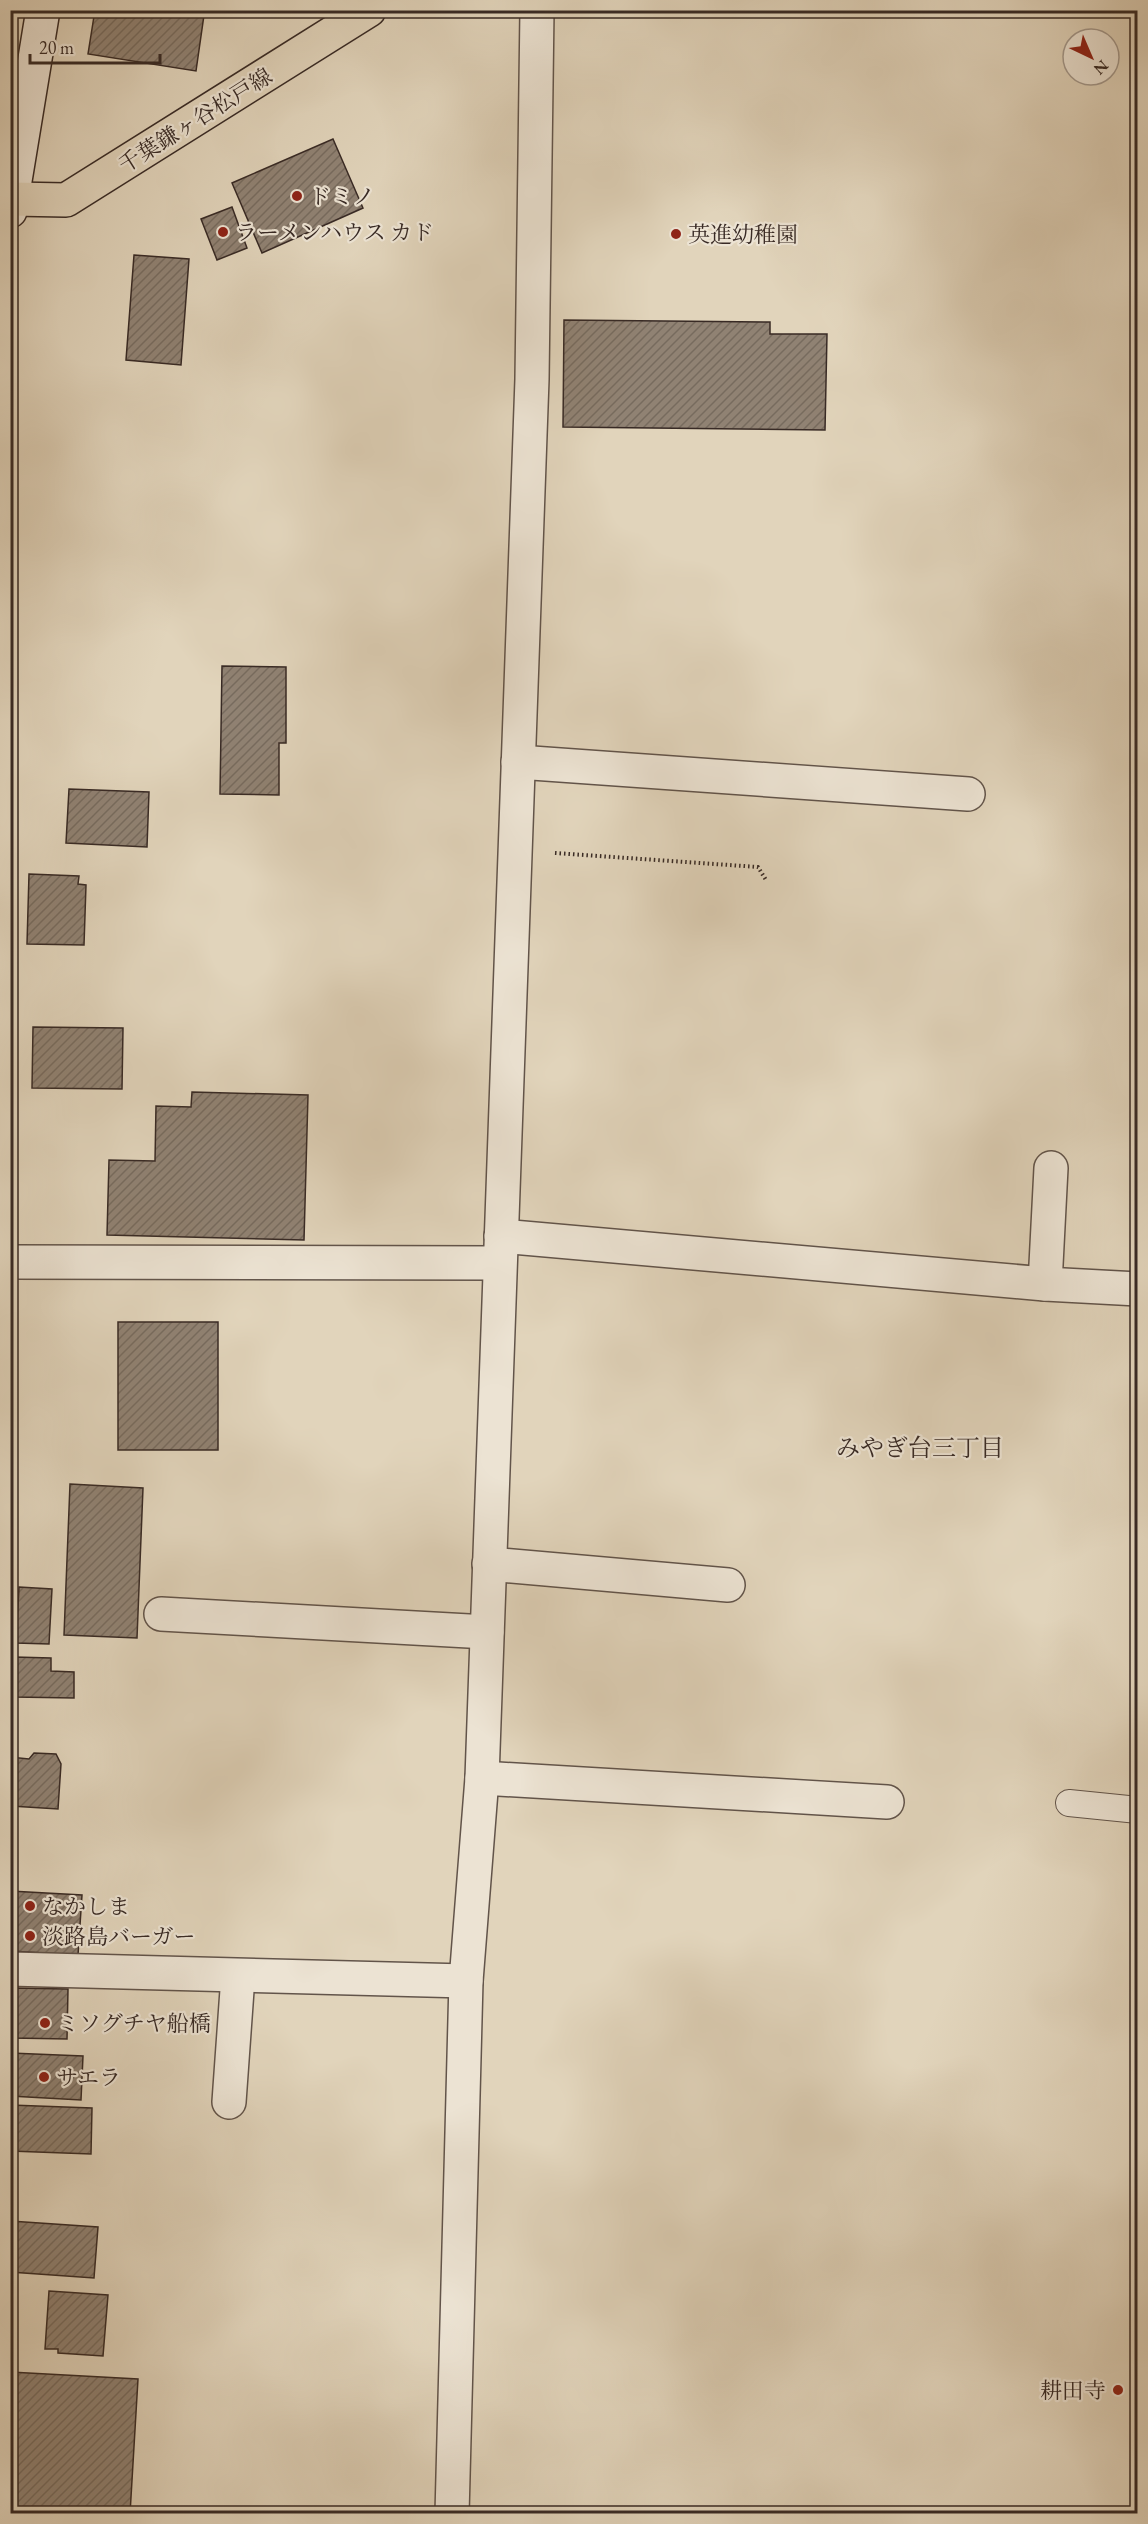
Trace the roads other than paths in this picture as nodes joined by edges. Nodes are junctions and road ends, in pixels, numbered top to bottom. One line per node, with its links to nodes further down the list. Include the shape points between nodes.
1 (43, 10): 4 (street)
2 (369, 10): 4 (main road, 千葉鎌ヶ谷松戸線, via 66,201)
3 (537, 10): 5 (street, via 532,379)
4 (11, 205)
5 (518, 762): 6 (street); 8 (street)
6 (968, 794)
7 (1050, 1168): 10 (street)
8 (500, 1250): 9 (street); 10 (street); 12 (street)
9 (10, 1262)
10 (1045, 1284): 11 (street)
11 (1137, 1289)
12 (489, 1564): 13 (street); 15 (street)
13 (728, 1585)
14 (162, 1614): 15 (street)
15 (487, 1632): 16 (street)
16 (482, 1778): 17 (street); 22 (street)
17 (887, 1802)
18 (1069, 1803): 19 (lane)
19 (1137, 1810)
20 (10, 1969): 21 (street)
21 (237, 1976): 22 (street); 23 (street)
22 (466, 1981): 24 (street)
23 (229, 2102)
24 (452, 2514)

